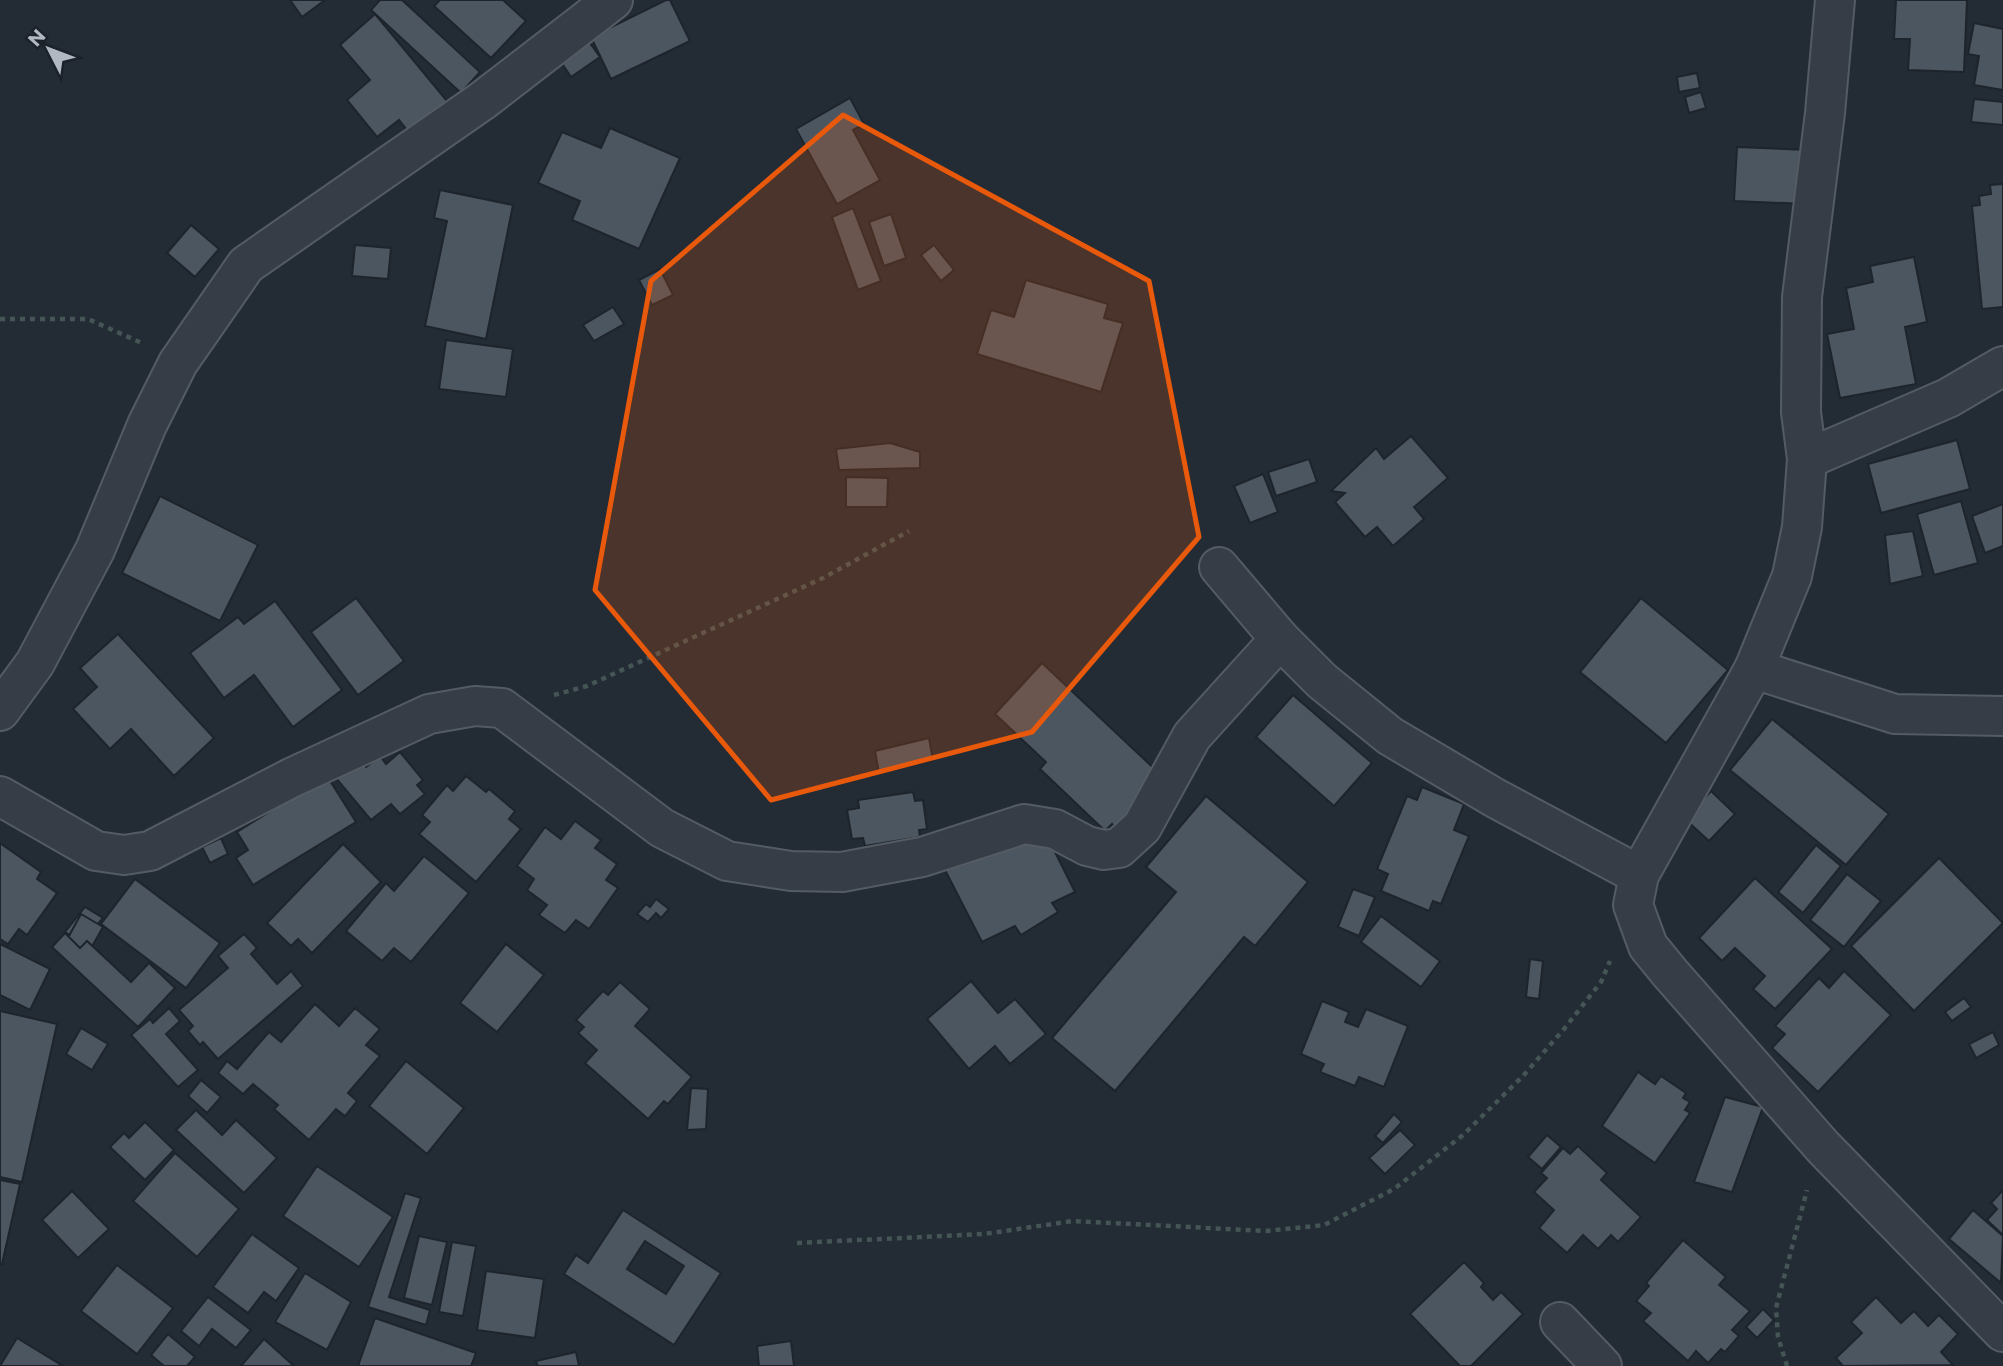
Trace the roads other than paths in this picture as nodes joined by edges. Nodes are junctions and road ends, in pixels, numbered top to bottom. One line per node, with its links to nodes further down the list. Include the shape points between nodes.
1 (613, 0): 8 (street, via 482,101 246,265 178,363 94,550 35,663)
2 (1835, 0): 4 (street, via 1802,298 1801,412)
3 (2003, 366): 4 (street, via 1948,398)
4 (1807, 459): 7 (street, via 1802,527 1792,576)
5 (1220, 567): 6 (street)
6 (1280, 639): 10 (street, via 1192,736 1142,827 1119,848 1104,850 1055,829 1024,824 922,857 842,872 791,872 727,861 662,828 502,708 475,706 429,714 150,851 124,855 96,851); 11 (street, via 1322,681 1390,736)
7 (1754, 669): 9 (street, via 1895,714); 11 (street)
8 (0, 711)
9 (2003, 716)
10 (0, 796)
11 (1636, 890): 13 (street, via 1647,946 1823,1147)
12 (1560, 1322): 14 (street)
13 (2003, 1332)
14 (1602, 1366)

